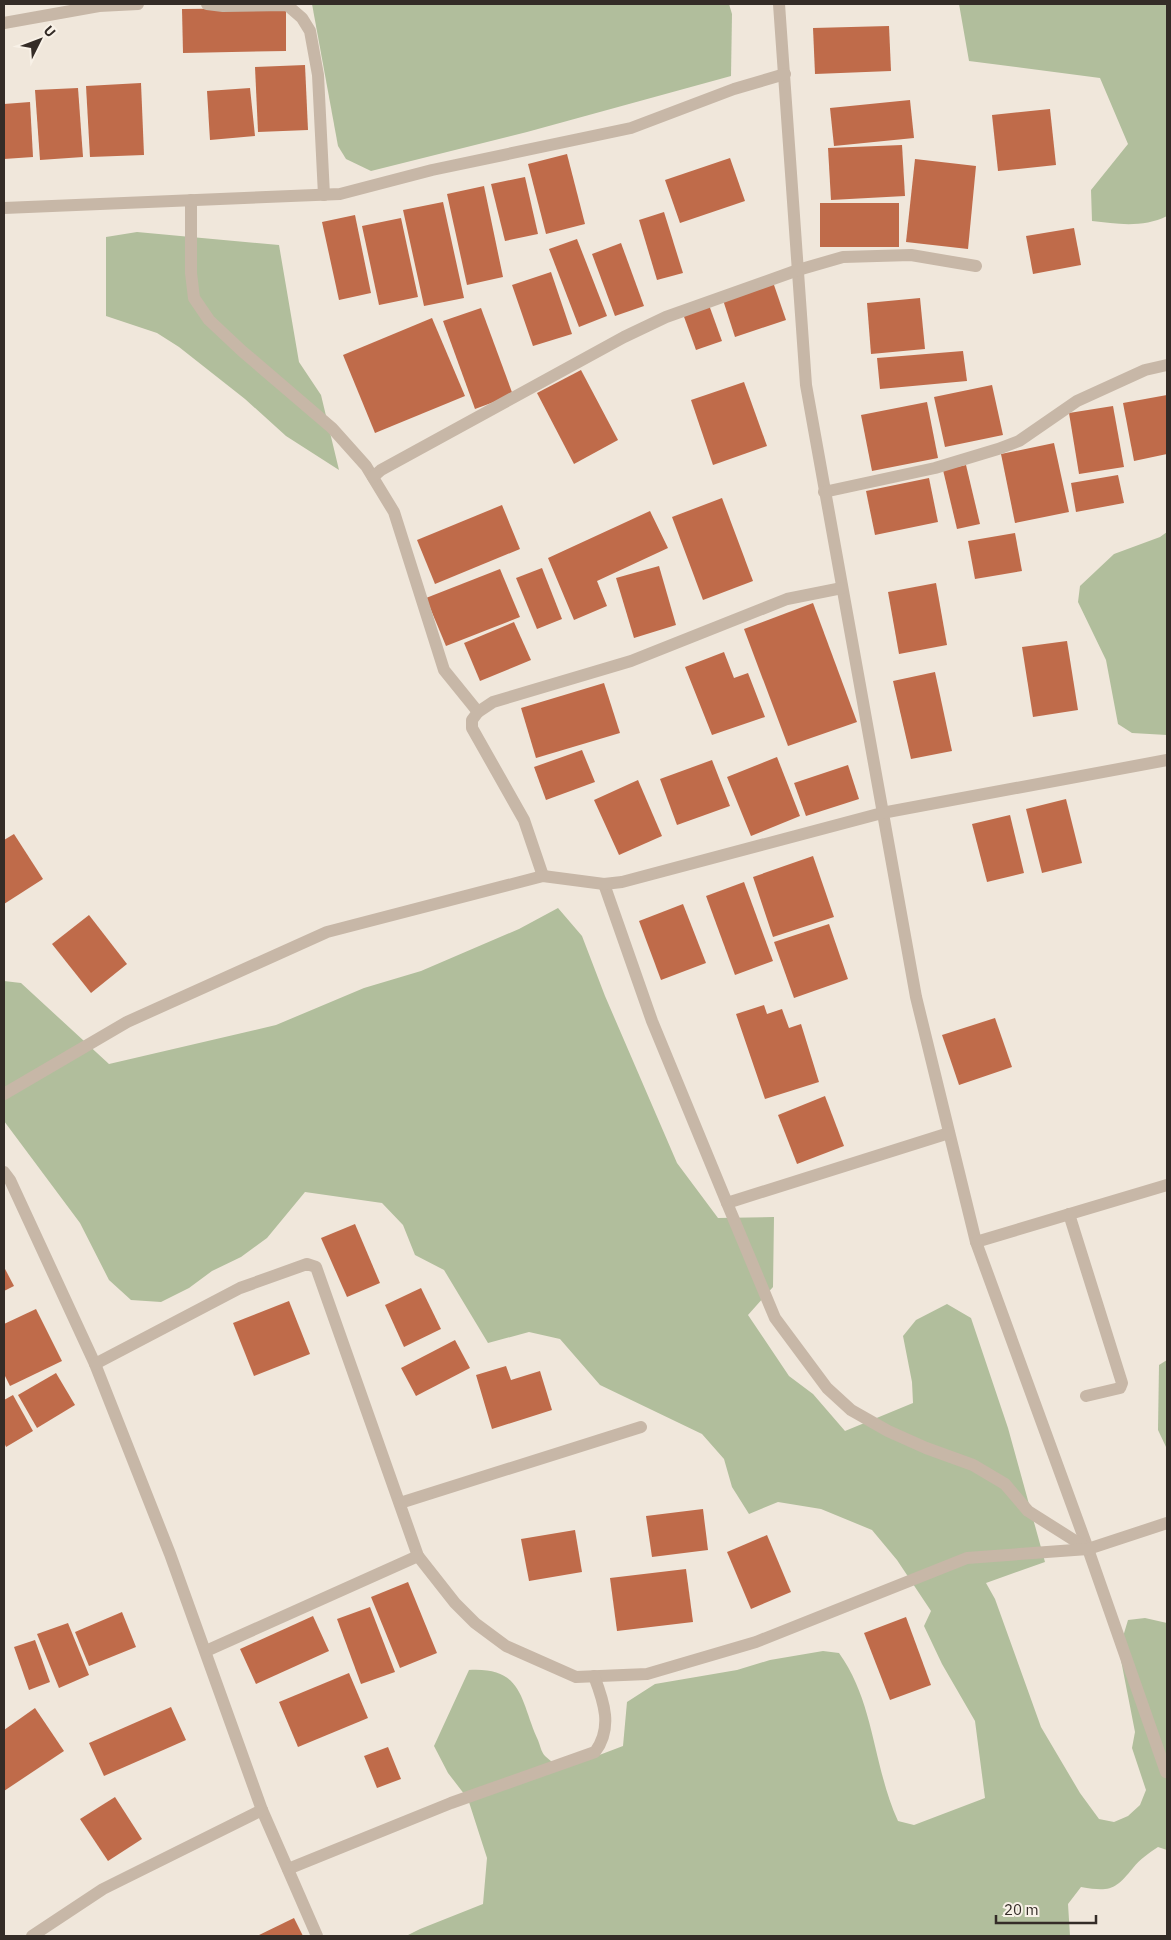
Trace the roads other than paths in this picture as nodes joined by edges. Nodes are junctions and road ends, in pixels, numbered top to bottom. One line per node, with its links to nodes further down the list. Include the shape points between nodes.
1 (138, 4): 4 (street, via 99,6)
2 (207, 4): 6 (street, via 287,5 302,18 310,31 318,75)
3 (779, 4): 5 (street)
4 (4, 23)
5 (785, 74): 6 (street, via 734,89 631,128); 10 (street)
6 (324, 195): 7 (street)
7 (191, 200): 8 (street); 12 (street, via 194,298 209,320 332,428)
8 (4, 208)
9 (976, 266): 10 (street, via 911,255 844,257)
10 (798, 270): 12 (street, via 666,317 624,337 380,470); 13 (street, via 806,384)
11 (1167, 365): 13 (street, via 1145,370 1077,401 1019,441 998,450 935,468)
12 (373, 477): 15 (street, via 394,512 444,670)
13 (824, 492): 14 (street)
14 (842, 588): 15 (street, via 786,599 631,661 493,702); 17 (street)
15 (478, 712): 18 (street, via 472,720 472,728 524,820)
16 (1167, 760): 17 (street)
17 (882, 813): 19 (street, via 622,882); 21 (street, via 916,997)
18 (543, 876): 19 (street); 20 (street, via 327,932 127,1022)
19 (604, 884): 24 (street, via 652,1021)
20 (4, 1094)
21 (950, 1133): 24 (street); 26 (street)
22 (4, 1172): 27 (street)
23 (1167, 1185): 25 (street)
24 (727, 1203): 32 (street, via 775,1318 827,1388 851,1410 888,1431 973,1465 1005,1484 1028,1511)
25 (1069, 1214): 26 (street); 28 (street, via 1122,1383 1120,1388)
26 (976, 1242): 32 (street)
27 (95, 1364): 30 (street, via 240,1288 307,1264 316,1267); 34 (street)
28 (1086, 1396)
29 (641, 1427): 30 (street)
30 (400, 1503): 33 (street)
31 (1167, 1523): 32 (street)
32 (1088, 1549): 35 (street, via 967,1558 756,1642 647,1674); 36 (street)
33 (418, 1556): 34 (street); 35 (street, via 455,1603 506,1646 576,1677)
34 (206, 1650): 37 (street)
35 (594, 1676): 38 (street, via 606,1722 604,1736 595,1752 451,1803)
36 (1166, 1772)
37 (262, 1810): 38 (street); 39 (street, via 104,1890)
38 (288, 1869): 40 (street)
39 (32, 1936)
40 (317, 1936)

